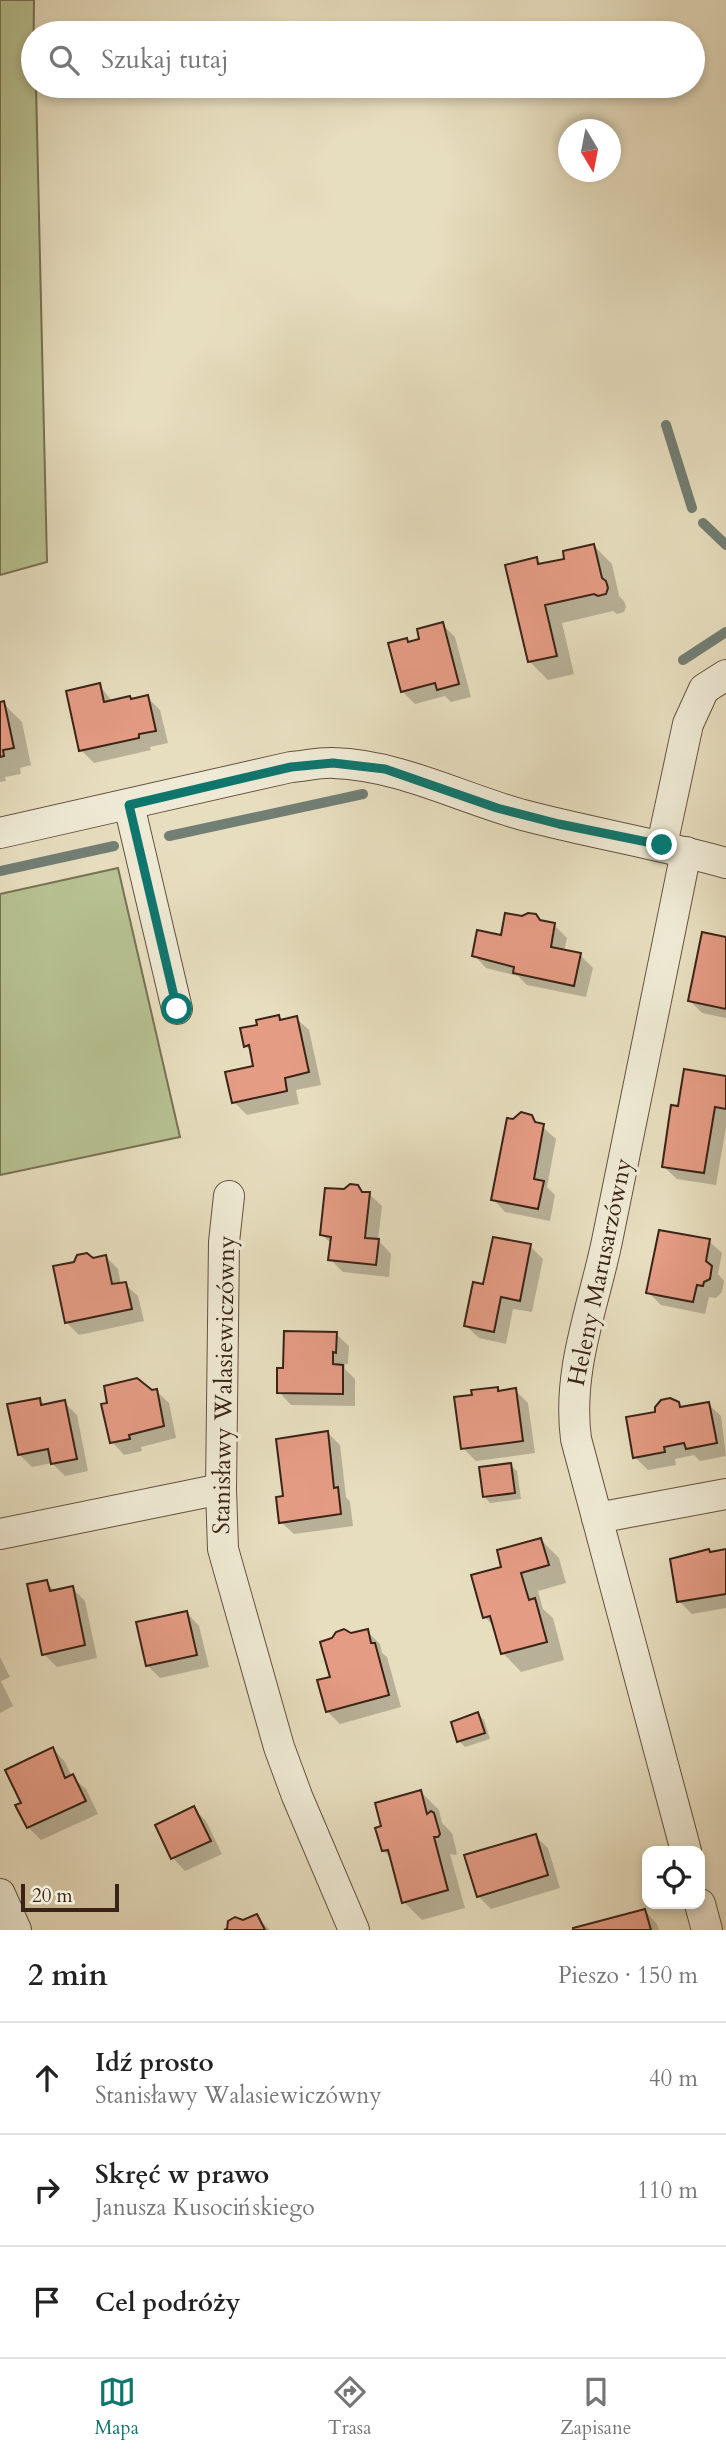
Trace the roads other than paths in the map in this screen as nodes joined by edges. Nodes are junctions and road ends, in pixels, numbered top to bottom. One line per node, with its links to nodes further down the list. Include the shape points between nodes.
1 (726, 675): 4 (street, Heleny Marusarzówny, via 704,689 688,724)
2 (129, 805): 3 (street); 4 (street, via 291,767 333,763 385,769 497,808); 6 (street)
3 (0, 833)
4 (674, 849): 5 (street); 10 (street, Heleny Marusarzówny, via 604,1254 578,1353 573,1413)
5 (726, 863)
6 (177, 1009)
7 (229, 1196): 8 (street, Stanisławy Walasiewiczówny, via 224,1242)
8 (221, 1489): 11 (street); 16 (street, Stanisławy Walasiewiczówny, via 223,1549 279,1747)
9 (726, 1494): 10 (street)
10 (597, 1518): 12 (street, Heleny Marusarzówny)
11 (0, 1534)
12 (685, 1846)
13 (0, 1894): 15 (street)
14 (701, 1909): 17 (street)
15 (16, 1930)
16 (354, 1930)
17 (707, 1930)

